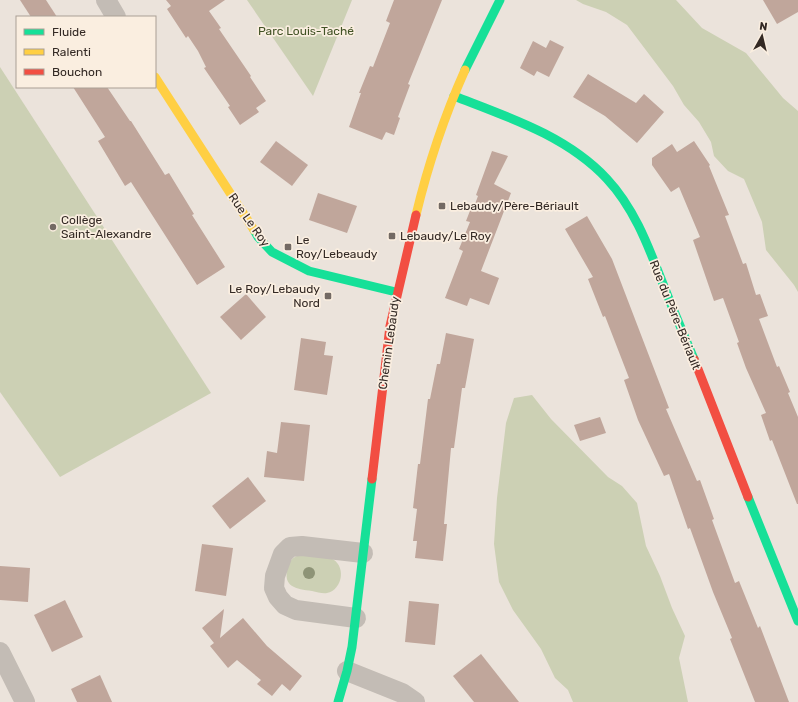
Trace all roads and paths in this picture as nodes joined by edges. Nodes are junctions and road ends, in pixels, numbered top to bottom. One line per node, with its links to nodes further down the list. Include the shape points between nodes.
1 (106, 0): 3 (street)
2 (500, 0): 5 (street, Chemin Lebaudy, via 486,24)
3 (115, 16)
4 (156, 79): 6 (street, Rue Le Roy, via 258,237 272,252 309,271)
5 (454, 96): 6 (street, Chemin Lebaudy, via 427,173); 9 (street, Rue du Père-Bériault, via 518,120 568,146 607,179 621,197 636,222 685,337)
6 (396, 292): 7 (street, Chemin Lebaudy)
7 (363, 553): 8 (street, Chemin Lebaudy); 8 (street, via 290,547 282,554 274,576 274,588 285,605 296,610)
8 (356, 618): 11 (street, Chemin Lebaudy)
9 (798, 621)
10 (0, 652): 12 (street)
11 (347, 671): 13 (street, Chemin Lebaudy); 14 (street, via 402,693)
12 (25, 702)
13 (338, 702)
14 (415, 702)

